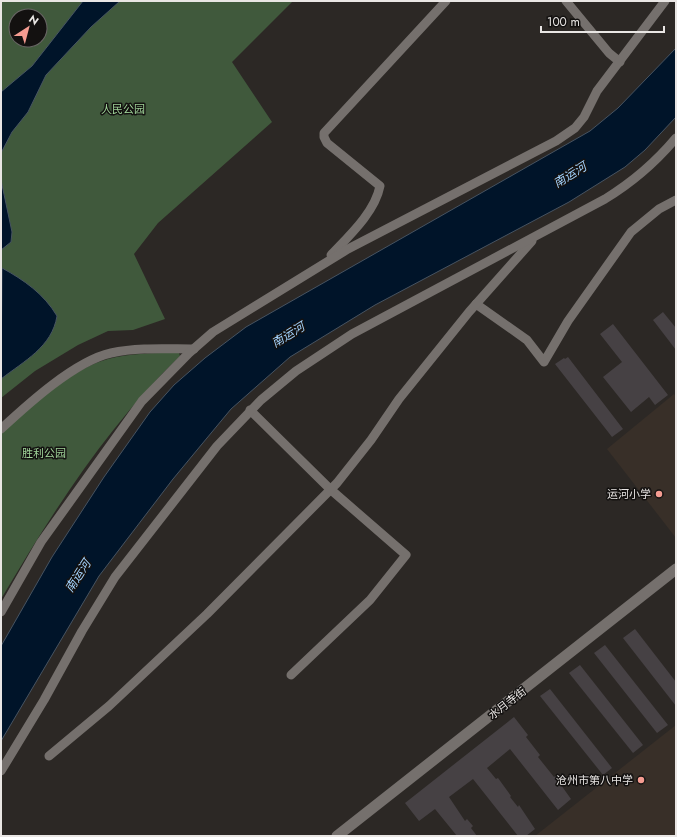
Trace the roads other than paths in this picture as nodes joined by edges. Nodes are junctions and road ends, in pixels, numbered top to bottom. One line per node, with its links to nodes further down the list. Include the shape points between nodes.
1 (446, 1): 8 (street, via 324,133 327,143 380,186 362,220)
2 (566, 1): 4 (street, via 609,53)
3 (665, 1): 4 (street)
4 (620, 62): 8 (street, via 597,91 584,117 575,128 556,141)
5 (676, 138): 7 (street, via 652,166 632,182)
6 (676, 200): 9 (street, via 659,209 631,232 568,321 544,362 527,340)
7 (537, 236): 9 (street); 11 (street, via 352,334 296,372)
8 (324, 263): 10 (street, via 213,332)
9 (476, 304): 13 (street)
10 (194, 349): 12 (street, via 122,351 84,362 22,409); 15 (street, via 142,401 42,542)
11 (250, 410): 13 (street); 18 (street, via 217,446 115,577)
12 (1, 429)
13 (330, 490): 16 (street, via 406,555 370,600); 17 (street, via 207,614 109,706)
14 (676, 569): 19 (street, 水月寺街)
15 (1, 612)
16 (291, 675)
17 (49, 756)
18 (1, 771)
19 (340, 835)

